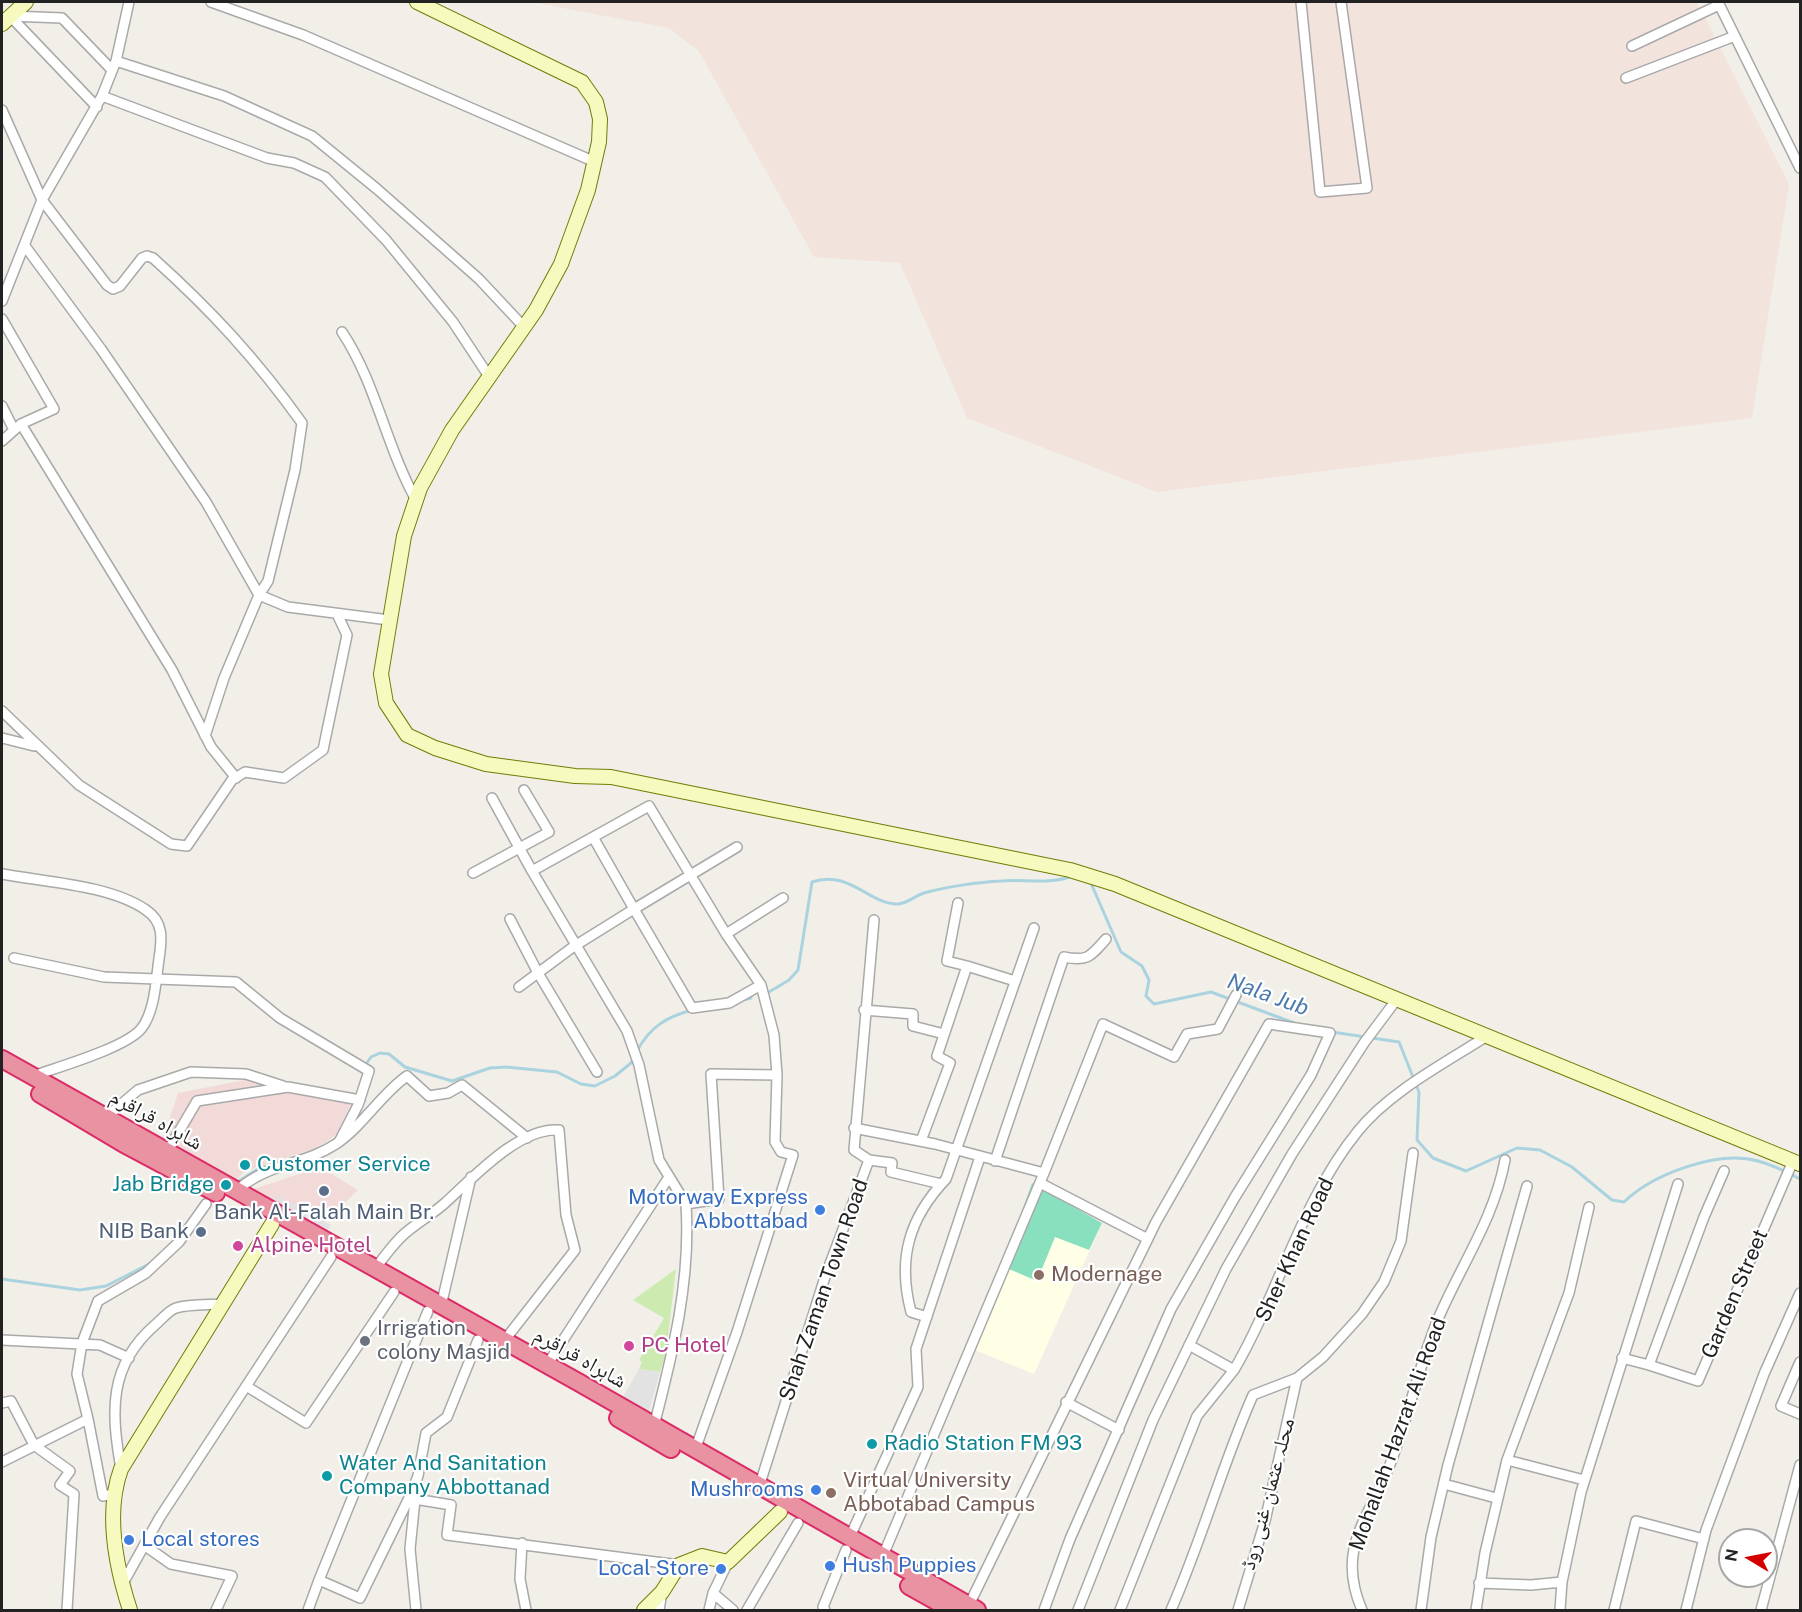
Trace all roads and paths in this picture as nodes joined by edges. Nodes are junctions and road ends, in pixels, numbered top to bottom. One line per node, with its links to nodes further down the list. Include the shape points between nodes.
1 (26, 2): 8 (street)
2 (129, 2): 11 (street)
3 (211, 2): 16 (street, via 303,35)
4 (417, 2): 16 (street, via 582,82 596,102 600,119)
5 (1301, 2): 6 (street, via 1320,192 1367,188)
6 (1341, 2)
7 (1718, 3): 9 (street); 10 (street)
8 (6, 20): 11 (street, via 62,18); 14 (street)
9 (1735, 36): 12 (street); 17 (street)
10 (1632, 46)
11 (114, 66): 13 (street); 22 (street, via 224,96 312,136 479,279)
12 (1626, 78)
13 (102, 96): 14 (street); 24 (street, via 325,177 386,240 453,322)
14 (97, 106): 18 (street)
15 (2, 110): 18 (street)
16 (595, 162): 22 (street, via 561,264)
17 (1800, 168)
18 (42, 200): 19 (street); 29 (street, via 113,289 120,286 142,258 153,258 206,306 265,372 302,423 278,545 268,581)
19 (25, 246): 20 (street); 29 (street, via 206,502)
20 (2, 301)
21 (2, 319): 26 (street, via 54,409)
22 (524, 327): 24 (street)
23 (342, 332): 28 (street, via 353,348 399,470)
24 (490, 378): 28 (street, via 452,430)
25 (2, 406): 26 (street)
26 (18, 427): 27 (street); 33 (street, via 172,670)
27 (2, 441)
28 (416, 500): 31 (street, via 404,536)
29 (259, 595): 30 (street, via 288,607); 33 (street, via 212,709)
30 (337, 614): 31 (street); 36 (street, via 347,635 323,750 284,778 244,772)
31 (389, 620): 63 (street, via 381,674 386,703 407,735 435,748 486,764 611,777 1070,870 1115,884)
32 (2, 711): 35 (street)
33 (205, 736): 36 (street)
34 (2, 738): 35 (street)
35 (37, 746): 36 (street, via 79,785 171,844 187,846)
36 (236, 778)
37 (524, 790): 41 (street, via 549,832)
38 (492, 798): 41 (street)
39 (593, 837): 42 (street); 45 (street, via 649,806); 48 (street)
40 (737, 847): 45 (street)
41 (520, 848): 42 (street); 43 (street)
42 (532, 871): 54 (street)
43 (473, 873)
44 (2, 874): 58 (street, via 124,897 146,910 160,925 162,941)
45 (690, 874): 48 (street); 52 (street)
46 (783, 898): 52 (street)
47 (958, 903): 56 (street, via 947,961)
48 (634, 909): 54 (street); 60 (street, via 692,1008 729,1003)
49 (510, 919): 57 (street)
50 (874, 920): 64 (street, Shah Zaman Town Road)
51 (1034, 928): 59 (street)
52 (726, 934): 60 (street)
53 (1106, 939): 86 (street, via 1091,956 1079,960 1064,957)
54 (576, 945): 57 (street); 91 (street, via 627,1031 638,1061 659,1160)
55 (14, 958): 58 (street, via 104,977)
56 (967, 966): 59 (street); 65 (street)
57 (538, 973): 61 (street); 69 (street)
58 (156, 981): 70 (street, via 142,1027 133,1036); 74 (street, via 236,982 280,1018 369,1071)
59 (1015, 981): 80 (street)
60 (760, 985): 71 (street, via 771,1017)
61 (519, 987)
62 (1236, 995): 89 (street, via 1218,1029 1187,1034 1174,1057 1103,1024)
63 (1396, 999): 66 (street); 113 (street, via 1292,1154 1226,1269)
64 (864, 1010): 65 (street, via 913,1014 913,1026); 76 (street, Shah Zaman Town Road)
65 (944, 1034): 79 (street, via 937,1056 950,1063)
66 (1487, 1036): 87 (street); 119 (street, Sher Khan Road, via 1417,1081 1358,1131 1319,1189 1258,1329)
67 (2, 1059): 70 (highway, شاہراہ قراقرم)
68 (2, 1072): 73 (highway, شاہراہ قراقرم)
69 (597, 1072)
70 (32, 1076): 73 (highway, شاہراہ قراقرم)
71 (777, 1076): 98 (street, via 711,1074 719,1199); 129 (street, via 775,1143 781,1152 793,1155)
72 (288, 1087): 74 (street); 75 (street, via 246,1074 191,1072 138,1090); 81 (street, via 197,1101)
73 (51, 1094): 75 (highway, شاہراہ قراقرم); 96 (highway, شاہراہ قراقرم, via 124,1144)
74 (360, 1100): 78 (street)
75 (105, 1118): 81 (highway, شاہراہ قراقرم)
76 (854, 1128): 79 (street); 84 (street, Shah Zaman Town Road, via 854,1150)
77 (527, 1138): 78 (street, via 462,1085 448,1093 429,1096 407,1076); 90 (street); 111 (street, via 547,1129 559,1130 566,1215 576,1250)
78 (339, 1142): 96 (street)
79 (921, 1142): 80 (street)
80 (955, 1150): 83 (street); 93 (street)
81 (167, 1152): 96 (highway, شاہراہ قراقرم)
82 (1413, 1153): 120 (street, via 1401,1241 1384,1282 1362,1314 1323,1357)
83 (981, 1157): 86 (street); 108 (street)
84 (869, 1160): 93 (street, via 892,1163 891,1172); 136 (street, Shah Zaman Town Road, via 825,1277)
85 (1504, 1160): 174 (street, Mohallah Hazrat Ali Road, via 1490,1213 1438,1318 1391,1461 1354,1543 1350,1573)
86 (995, 1161): 89 (street)
87 (1797, 1162): 118 (street, Garden Street, via 1698,1381)
88 (1724, 1172): 118 (street)
89 (1044, 1173): 92 (street)
90 (471, 1177): 103 (street, via 402,1236); 107 (street)
91 (669, 1177): 98 (street); 117 (street)
92 (1040, 1183): 101 (street); 146 (street)
93 (941, 1184): 108 (street, via 913,1227 903,1263 911,1312)
94 (1678, 1184): 115 (street)
95 (1527, 1186): 135 (street)
96 (223, 1189): 100 (highway, شاہراہ قراقرم); 103 (highway, شاہراہ قراقرم)
97 (206, 1204): 112 (street, via 179,1242 146,1273 98,1301)
98 (686, 1204): 126 (street, via 679,1328)
99 (1589, 1207): 130 (street, via 1569,1293)
100 (272, 1224): 102 (highway, شاہراہ قراقرم); 106 (street)
101 (1148, 1239): 122 (street); 127 (street, via 1269,1024 1330,1033 1311,1075 1171,1309)
102 (331, 1257): 104 (highway, شاہراہ قراقرم); 121 (street)
103 (375, 1269): 107 (highway, شاہراہ قراقرم)
104 (394, 1292): 107 (highway, شاہراہ قراقرم); 121 (street, via 306,1423)
105 (1800, 1293): 142 (street, via 1764,1374)
106 (222, 1304): 114 (street, via 174,1308 139,1339); 133 (street)
107 (434, 1309): 110 (highway, شاہراہ قراقرم); 111 (highway, شاہراہ قراقرم); 149 (street)
108 (927, 1317): 145 (street, via 916,1349 918,1387)
109 (2, 1340): 112 (street)
110 (478, 1340): 138 (street, via 447,1417 426,1433); 140 (highway, شاہراہ قراقرم)
111 (504, 1341): 117 (highway, شاہراہ قراقرم)
112 (82, 1343): 114 (street, via 100,1345); 125 (street, via 76,1374)
113 (1189, 1345): 119 (street); 170 (street, via 1122,1493)
114 (129, 1358): 133 (street, via 114,1396)
115 (1622, 1358): 118 (street, Garden Street); 134 (street)
116 (1800, 1362): 124 (street, via 1781,1406)
117 (547, 1365): 126 (highway, شاہراہ قراقرم)
118 (1649, 1365)
119 (1234, 1370): 171 (street, Sher Khan Road, via 1197,1416)
120 (1297, 1378): 172 (street, via 1253,1395 1233,1439); 173 (street, محلہ عثمان غنی روڈ, via 1268,1509)
121 (246, 1386): 144 (street)
122 (1066, 1402): 127 (street); 156 (street)
123 (2, 1403): 128 (street, via 11,1401)
124 (1800, 1414)
125 (87, 1419): 128 (street); 137 (street, via 103,1496)
126 (654, 1426): 129 (highway, شاہراہ قراقرم)
127 (1119, 1430): 169 (street, via 1070,1539)
128 (34, 1445): 131 (street); 158 (street, via 70,1471 60,1485 74,1494)
129 (695, 1450): 136 (highway, شاہراہ قراقرم)
130 (1507, 1460): 134 (street); 139 (street)
131 (2, 1462)
132 (1800, 1465): 180 (street)
133 (121, 1468): 137 (street)
134 (1584, 1480): 150 (street)
135 (1444, 1484): 139 (street); 175 (street, via 1431,1537)
136 (759, 1487): 145 (highway, شاہراہ قراقرم)
137 (114, 1494): 152 (street)
138 (412, 1498): 143 (street, via 451,1505 447,1535); 149 (street, via 360,1598); 161 (street, via 410,1549)
139 (1496, 1498): 151 (street)
140 (780, 1512): 141 (highway, شاہراہ قراقرم); 147 (street)
141 (798, 1522): 145 (highway, شاہراہ قراقرم); 167 (street)
142 (1704, 1539): 178 (street, via 1636,1521); 179 (street)
143 (522, 1543): 148 (street); 162 (street, via 520,1579)
144 (144, 1545): 152 (street); 157 (street, via 171,1564 232,1575)
145 (855, 1549): 146 (highway, شاہراہ قراقرم); 155 (highway, شاہراہ قراقرم); 168 (street, via 826,1598)
146 (882, 1558): 156 (highway, شاہراہ قراقرم)
147 (728, 1562): 148 (street, via 702,1556); 154 (street)
148 (679, 1565): 153 (street)
149 (319, 1580): 160 (street)
150 (1562, 1582): 151 (street); 177 (street)
151 (1479, 1583): 176 (street)
152 (122, 1585): 159 (street)
153 (662, 1593): 163 (street); 164 (street)
154 (713, 1593): 165 (street); 166 (street)
155 (941, 1608)
156 (973, 1608)
157 (219, 1610)
158 (68, 1611)
159 (130, 1611)
160 (308, 1611)
161 (416, 1611)
162 (526, 1611)
163 (644, 1611)
164 (659, 1611)
165 (709, 1611)
166 (733, 1611)
167 (747, 1611)
168 (825, 1611)
169 (1044, 1611)
170 (1078, 1611)
171 (1120, 1611)
172 (1171, 1611)
173 (1238, 1611)
174 (1362, 1611)
175 (1421, 1611)
176 (1476, 1611)
177 (1560, 1611)
178 (1614, 1611)
179 (1686, 1611)
180 (1761, 1611)

